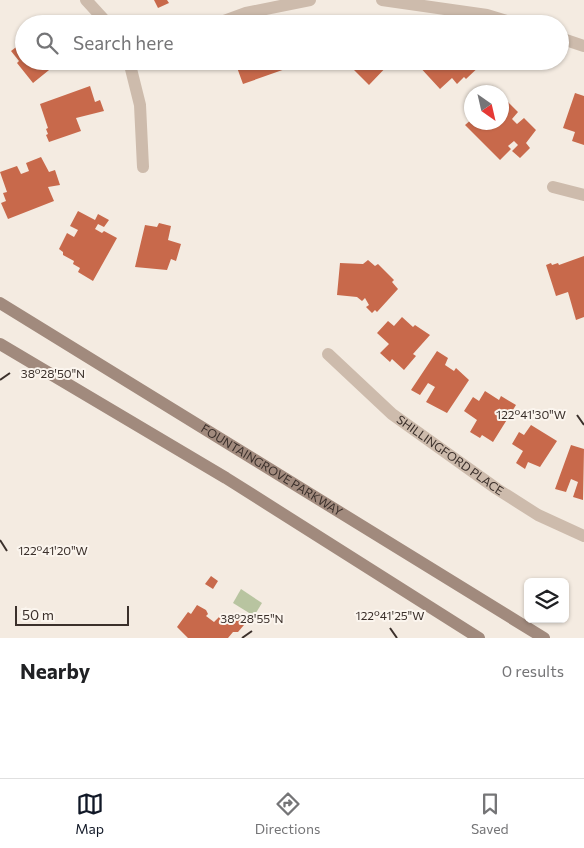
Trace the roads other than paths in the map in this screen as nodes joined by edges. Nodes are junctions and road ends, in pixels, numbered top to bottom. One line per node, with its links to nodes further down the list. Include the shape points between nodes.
1 (86, 0): 4 (street)
2 (310, 0): 5 (street)
3 (382, 0): 6 (street)
4 (100, 15)
5 (241, 15)
6 (490, 15)
7 (569, 41): 8 (street)
8 (584, 46)
9 (131, 70): 10 (street, via 140,105)
10 (143, 167)
11 (553, 187): 12 (street)
12 (584, 195)
13 (0, 302): 18 (main road, FOUNTAINGROVE PARKWAY)
14 (0, 344): 17 (main road, via 226,478)
15 (328, 354): 16 (street, SHILLINGFORD PLACE, via 392,414 497,489 538,515)
16 (584, 536)
17 (479, 638)
18 (544, 638)

